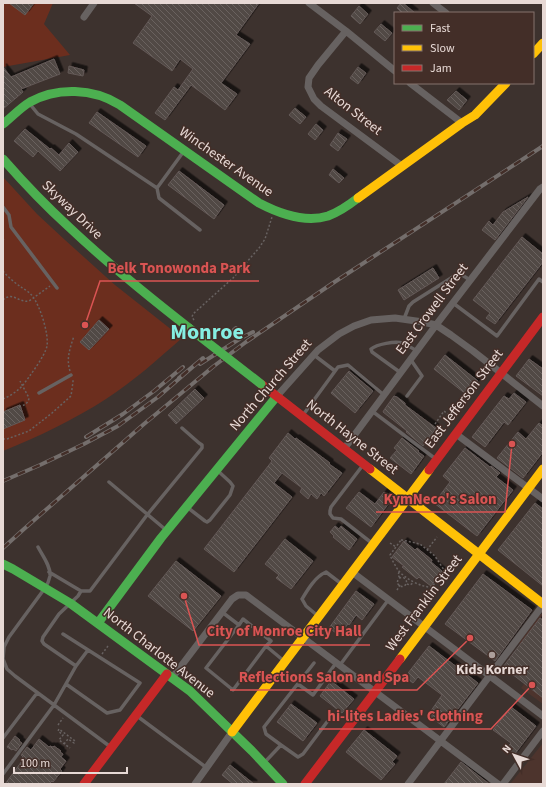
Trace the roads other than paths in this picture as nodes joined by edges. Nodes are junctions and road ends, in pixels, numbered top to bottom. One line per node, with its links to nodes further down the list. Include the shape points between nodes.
1 (94, 3): 5 (street)
2 (309, 3): 6 (street)
3 (433, 3): 4 (street)
4 (445, 12)
5 (84, 17)
6 (346, 31): 9 (street); 17 (street, Alton Street, via 309,78 308,87 321,106)
7 (543, 43): 8 (main road)
8 (534, 53)
9 (394, 70)
10 (411, 84): 13 (street)
11 (505, 84): 13 (main road, Winchester Avenue, via 475,115)
12 (29, 103): 14 (main road, Winchester Avenue); 15 (main road, Winchester Avenue, via 60,92 88,92 112,100); 19 (lane, via 38,114 76,134)
13 (462, 123): 17 (main road, Winchester Avenue)
14 (3, 124)
15 (184, 150): 17 (main road, Winchester Avenue, via 259,203 288,216 309,218 336,212); 19 (lane)
16 (3, 159): 38 (main road, Skyway Drive, bridge, via 92,249 143,292 192,324)
17 (402, 166)
18 (543, 187): 22 (street, East Crowell Street)
19 (157, 188): 21 (lane, via 159,198)
20 (3, 207): 24 (lane, via 9,215 11,227)
21 (200, 230)
22 (470, 280): 25 (street, East Crowell Street); 26 (lane, via 459,273 413,302)
23 (543, 282): 25 (lane, via 539,279 497,336)
24 (57, 288)
25 (453, 303): 28 (street, East Crowell Street)
26 (404, 319): 28 (street, North Church Street); 30 (street, North Church Street, via 371,320 354,326 327,342)
27 (542, 322): 34 (main road, East Jefferson Street)
28 (436, 325): 29 (street, East Crowell Street); 34 (street, North Church Street)
29 (417, 351): 31 (street, East Crowell Street); 33 (lane, via 397,342 371,349)
30 (313, 355): 32 (lane); 38 (street, North Church Street)
31 (411, 360): 33 (street, East Crowell Street); 39 (lane, via 422,376)
32 (335, 371): 37 (lane, via 338,367 348,366); 42 (lane)
33 (401, 373): 37 (street, East Crowell Street)
34 (501, 373): 40 (street, North Church Street); 44 (main road, East Jefferson Street)
35 (71, 375): 36 (lane)
36 (39, 393)
37 (384, 395): 41 (street, East Crowell Street)
38 (277, 396): 42 (main road, North Hayne Street); 49 (main road, North Church Street)
39 (407, 396)
40 (543, 406)
41 (372, 411): 45 (street, East Crowell Street); 46 (lane)
42 (302, 416): 45 (main road, North Hayne Street)
43 (182, 428): 55 (lane, via 202,445 202,448)
44 (456, 434): 46 (main road, East Jefferson Street); 51 (street)
45 (344, 449): 47 (main road, North Hayne Street)
46 (437, 460): 52 (main road, East Jefferson Street)
47 (364, 464): 52 (main road, North Hayne Street); 57 (lane, via 330,511 333,518 341,519)
48 (543, 469): 51 (main road, West Franklin Street)
49 (217, 470): 54 (main road, North Church Street); 54 (lane, via 233,486 230,495 210,520 205,521)
50 (109, 482): 55 (lane)
51 (528, 488): 53 (street); 59 (main road, West Franklin Street)
52 (408, 499): 57 (main road, East Jefferson Street); 59 (main road, North Hayne Street)
53 (543, 499)
54 (186, 506): 56 (main road, North Church Street)
55 (147, 515): 56 (lane); 65 (lane, via 90,591)
56 (166, 531): 71 (main road, North Church Street)
57 (374, 544): 62 (main road, East Jefferson Street)
58 (38, 547): 61 (lane)
59 (479, 554): 68 (main road, North Hayne Street); 73 (main road, West Franklin Street)
60 (3, 564): 64 (main road, North Charlotte Avenue)
61 (50, 572): 64 (lane); 65 (lane)
62 (352, 572): 63 (main road, East Jefferson Street); 66 (street)
63 (343, 584): 70 (main road, East Jefferson Street); 70 (lane, via 326,572 320,574 309,588 302,599)
64 (45, 588): 67 (main road, North Charlotte Avenue); 87 (lane, via 9,637 4,647 3,659 7,669)
65 (81, 592): 67 (lane)
66 (389, 599): 73 (street); 80 (lane)
67 (70, 604): 71 (main road, North Charlotte Avenue); 81 (lane, via 59,614 42,637 42,641)
68 (543, 605): 83 (street)
69 (222, 612): 72 (lane); 75 (street, via 235,596 246,595); 82 (street)
70 (319, 617): 75 (main road, East Jefferson Street)
71 (98, 624): 82 (main road, North Charlotte Avenue)
72 (239, 625): 76 (lane, via 243,619 271,641); 76 (lane, via 206,668 233,690)
73 (424, 626): 83 (street); 86 (main road, West Franklin Street)
74 (63, 634): 77 (lane)
75 (302, 638): 78 (main road, East Jefferson Street); 80 (street)
76 (266, 646): 78 (lane)
77 (88, 650): 81 (lane); 84 (lane, via 140,683 120,710 107,713)
78 (285, 661): 93 (main road, East Jefferson Street)
79 (314, 663): 85 (lane)
80 (338, 664): 85 (lane, via 313,695); 86 (street)
81 (76, 666): 84 (lane)
82 (170, 676): 89 (main road); 93 (main road, North Charlotte Avenue, via 190,691)
83 (490, 676): 90 (street); 95 (street)
84 (66, 684): 88 (lane)
85 (298, 684): 96 (lane, via 264,727 266,734)
86 (375, 691): 95 (street); 104 (main road, West Franklin Street)
87 (37, 693): 88 (lane); 94 (lane)
88 (54, 706): 97 (lane); 100 (lane)
89 (136, 716): 97 (main road); 99 (lane)
90 (543, 716)
91 (326, 722): 96 (lane, via 303,754 298,757)
92 (543, 731): 107 (street)
93 (232, 732): 98 (main road, North Charlotte Avenue); 99 (street)
94 (3, 738)
95 (441, 741): 105 (street); 106 (street)
96 (281, 745): 98 (lane)
97 (112, 748): 101 (main road)
98 (264, 764): 103 (main road, North Charlotte Avenue)
99 (206, 768): 102 (street)
100 (3, 774)
101 (84, 784)
102 (195, 784)
103 (283, 784)
104 (305, 784)
105 (408, 784)
106 (498, 784)
107 (502, 784)

